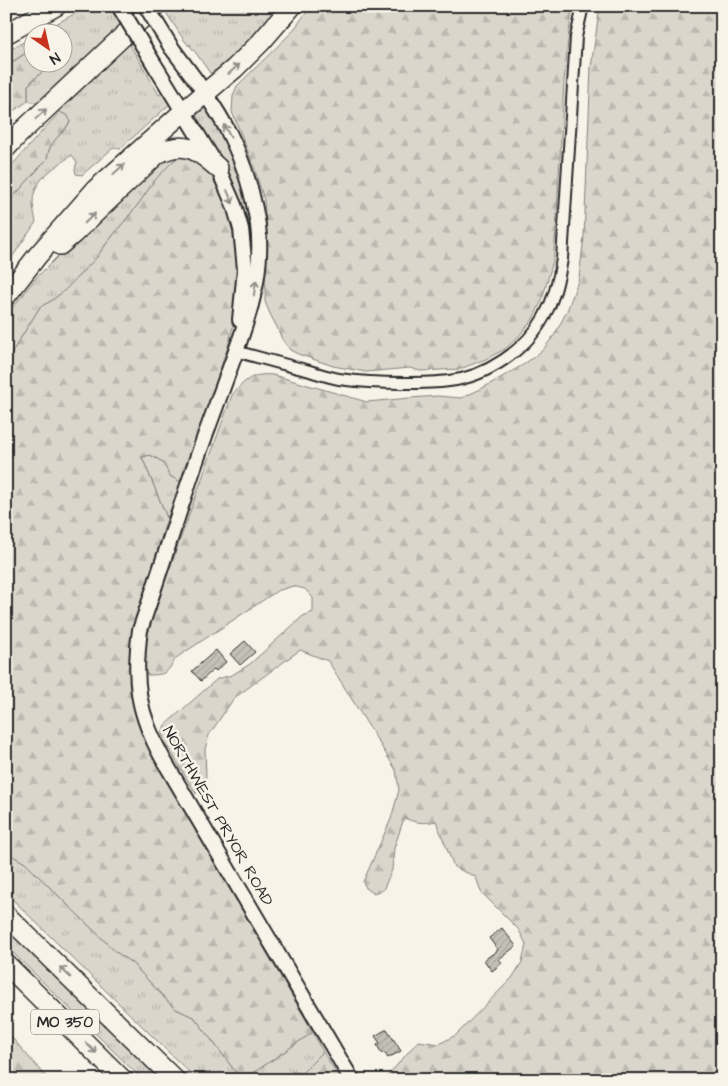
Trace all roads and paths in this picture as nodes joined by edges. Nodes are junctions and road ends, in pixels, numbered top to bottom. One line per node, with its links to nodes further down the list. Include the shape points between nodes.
1 (56, 6): 7 (highway)
2 (119, 6): 9 (main road, NORTHWEST PRYOR ROAD, bridge)
3 (146, 6): 8 (main road, NORTHWEST PRYOR ROAD, bridge)
4 (156, 6): 10 (highway, one-way to 4)
5 (292, 6): 8 (highway, one-way to 5, via 261,42)
6 (583, 6): 13 (street, via 576,37 560,276 543,318 519,349 478,374 451,381 416,383 337,379)
7 (6, 34)
8 (205, 94): 9 (highway); 13 (main road, NORTHWEST PRYOR ROAD, one-way to 8, via 254,299 258,224 242,161)
9 (183, 112): 11 (main road, NORTHWEST PRYOR ROAD); 12 (highway, one-way to 9, via 96,189)
10 (6, 148)
11 (218, 168): 12 (highway, one-way to 11, via 157,154 175,147 194,150); 13 (main road, NORTHWEST PRYOR ROAD, one-way to 13, via 241,229 246,269)
12 (10, 291)
13 (236, 351): 18 (main road, NORTHWEST PRYOR ROAD, via 140,630 137,653 140,702 149,732 163,759)
14 (6, 915): 17 (highway, MO 350, one-way to 14)
15 (6, 964): 16 (highway, MO 350, one-way to 16)
16 (123, 1080)
17 (175, 1080)
18 (352, 1080)

